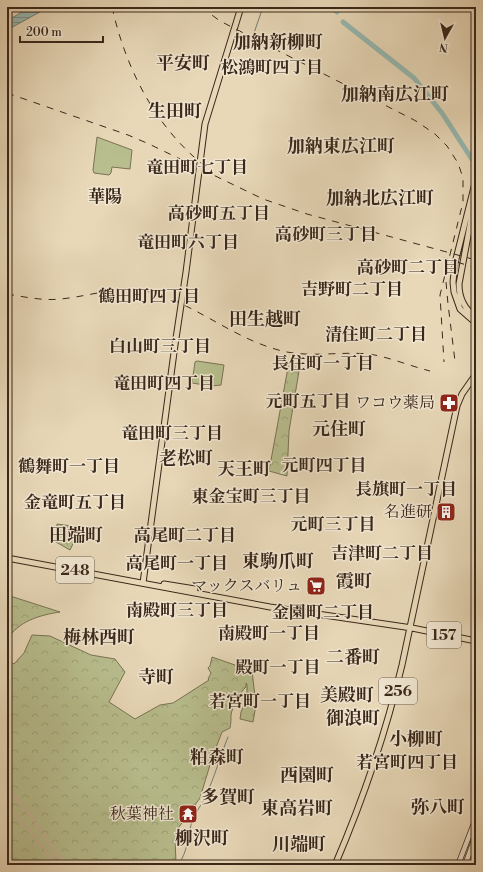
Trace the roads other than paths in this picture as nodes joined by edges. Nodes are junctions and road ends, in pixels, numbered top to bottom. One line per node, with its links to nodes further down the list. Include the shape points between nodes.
1 (240, 7): 9 (main road, via 203,124)
2 (476, 179): 5 (main road, via 453,282 460,309)
3 (476, 193): 4 (main road, via 459,284 462,301)
4 (476, 317)
5 (476, 323)
6 (476, 374): 10 (main road, 157, via 457,406)
7 (476, 380): 10 (main road, 157, via 459,407)
8 (7, 557): 9 (main road, 248)
9 (143, 581): 10 (main road, 248, via 298,612)
10 (411, 627): 11 (main road, 157); 12 (main road, 157); 15 (main road, 256, via 388,724 361,806)
11 (476, 638)
12 (476, 641)
13 (476, 818): 16 (main road)
14 (476, 835): 17 (main road)
15 (336, 865)
16 (458, 865)
17 (465, 865)

